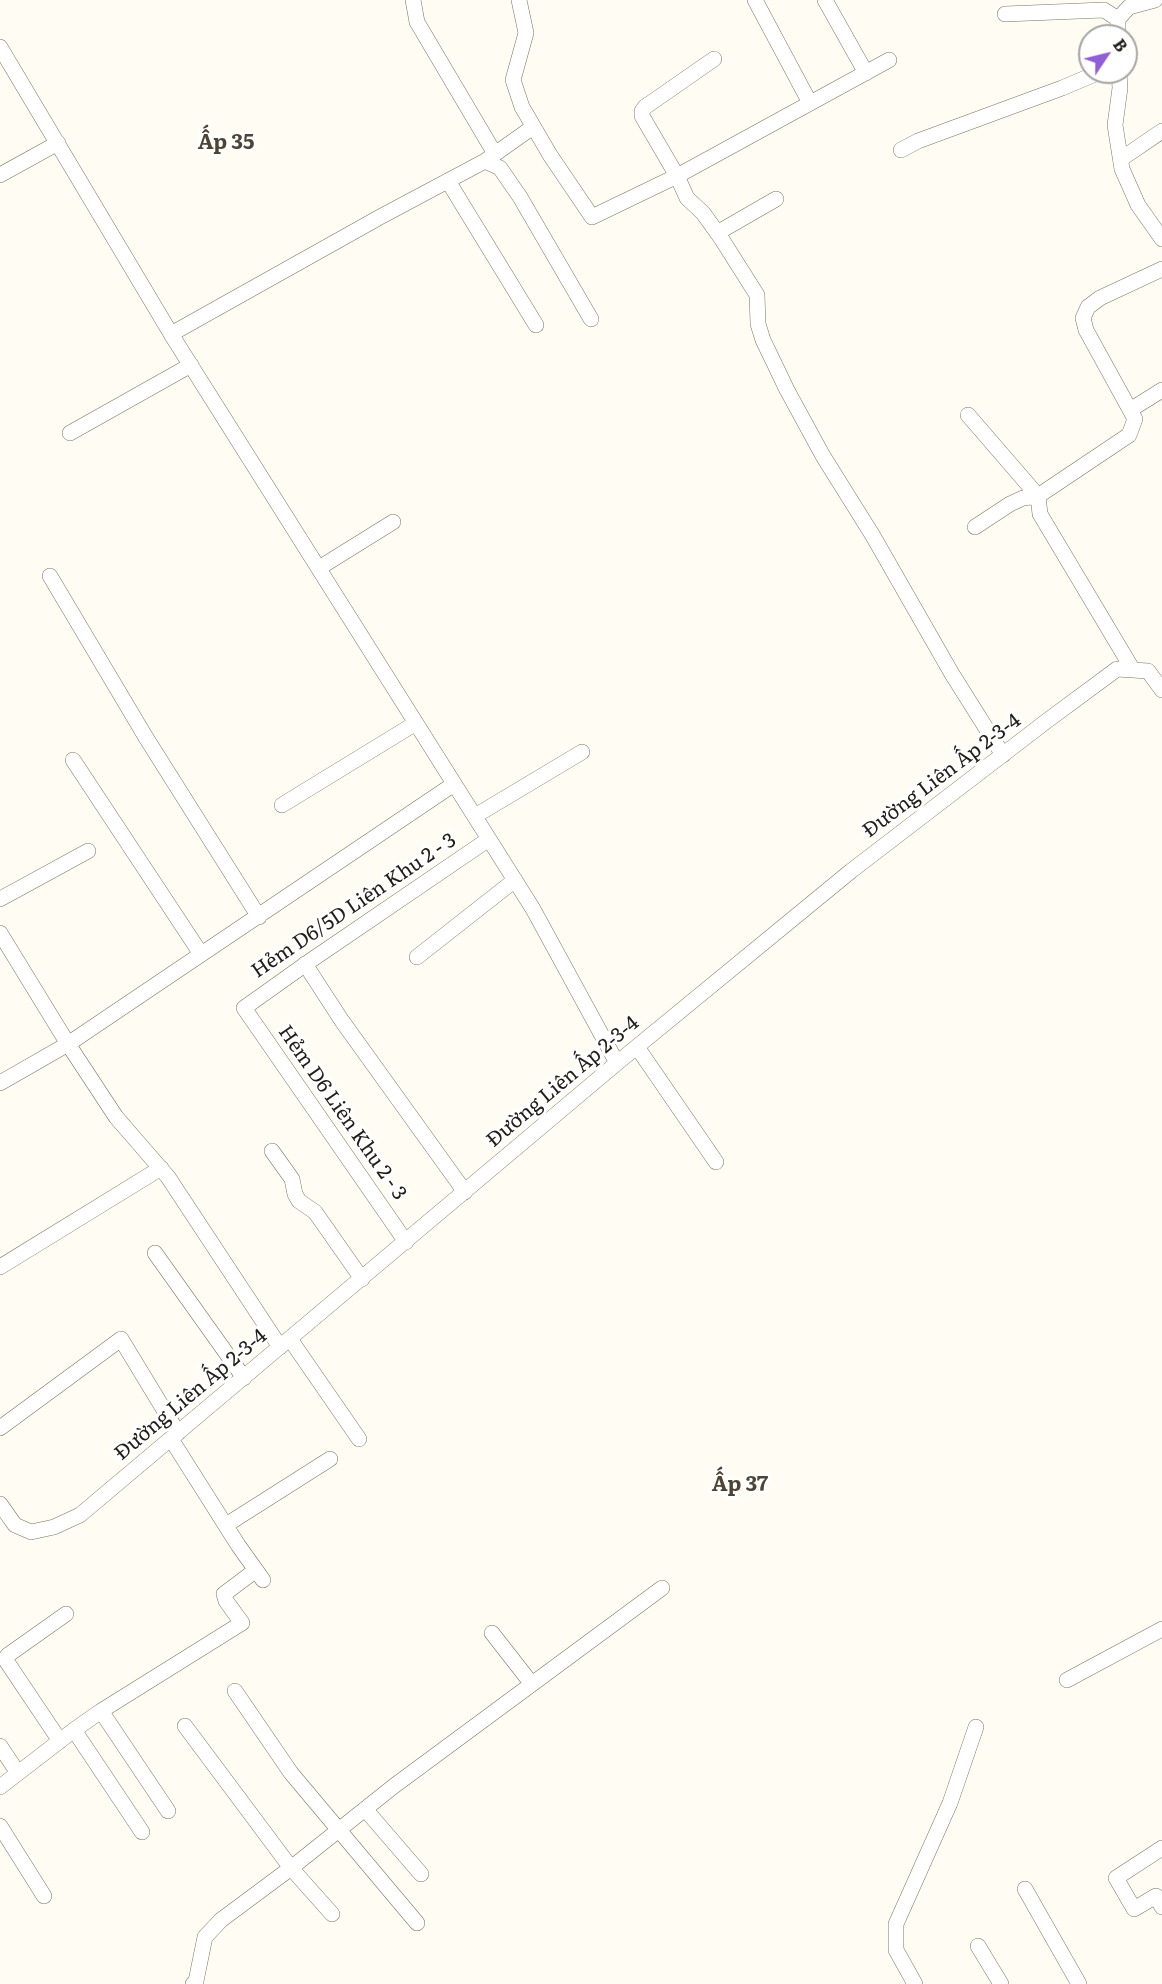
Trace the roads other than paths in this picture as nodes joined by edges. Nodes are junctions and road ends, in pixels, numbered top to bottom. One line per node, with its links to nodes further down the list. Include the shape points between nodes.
1 (413, 0): 19 (street, via 417,22)
2 (519, 0): 15 (street, via 526,33 513,80)
3 (755, 0): 14 (street)
4 (825, 0): 11 (street)
5 (1155, 0): 6 (street)
6 (1112, 11): 7 (street)
7 (1005, 14)
8 (2, 54): 17 (street)
9 (714, 59): 22 (street, via 642,111)
10 (889, 60): 11 (street)
11 (866, 73): 14 (street)
12 (1078, 81): 18 (street)
13 (1120, 84): 20 (street, via 1115,125)
14 (810, 103): 22 (street)
15 (533, 127): 19 (street); 22 (street, via 592,218)
16 (1162, 131): 20 (street)
17 (58, 143): 21 (street); 30 (street)
18 (901, 150)
19 (490, 158): 23 (street); 28 (street, via 520,196)
20 (1121, 159): 25 (street, via 1138,205)
21 (0, 175)
22 (677, 176): 26 (street, via 687,198)
23 (448, 181): 29 (street); 30 (street)
24 (776, 200): 26 (street)
25 (1159, 229)
26 (717, 233): 45 (street, via 757,295 763,340 823,456)
27 (1162, 269): 33 (street, via 1100,298 1088,307 1083,318)
28 (591, 319)
29 (536, 325)
30 (171, 334): 31 (street)
31 (191, 365): 35 (street); 39 (street)
32 (1162, 390): 33 (street)
33 (1130, 410): 36 (street, via 1135,419 1129,435)
34 (968, 415): 36 (street)
35 (70, 433)
36 (1038, 496): 38 (street, via 1010,504); 41 (street, via 1040,514)
37 (393, 522): 39 (street)
38 (975, 527)
39 (319, 568): 43 (street)
40 (50, 576): 54 (street, via 145,736)
41 (1132, 670): 42 (street, via 1148,671); 45 (street, Đường Liên Ấp 2-3-4, via 1117,669)
42 (1162, 690)
43 (416, 723): 47 (street); 48 (street)
44 (582, 752): 49 (street)
45 (1003, 755): 61 (street, Đường Liên Ấp 2-3-4, via 851,871)
46 (73, 760): 56 (street)
47 (454, 784): 49 (street); 54 (street)
48 (282, 805)
49 (475, 816): 50 (street)
50 (489, 839): 52 (street); 58 (street, Hẻm D6/5D Liên Khu 2 - 3)
51 (88, 851): 53 (street)
52 (515, 880): 57 (street); 62 (street)
53 (0, 899)
54 (260, 917): 56 (street)
55 (0, 933): 60 (street)
56 (201, 954): 60 (street)
57 (417, 957)
58 (305, 964): 59 (street, Hẻm D6/5D Liên Khu 2 - 3); 67 (street)
59 (244, 1008): 68 (street, Hẻm D6 Liên Khu 2 - 3)
60 (68, 1044): 63 (street); 66 (street, via 116,1117)
61 (637, 1047): 62 (street, Đường Liên Ấp 2-3-4); 65 (street)
62 (617, 1063): 67 (street, Đường Liên Ấp 2-3-4)
63 (0, 1083)
64 (272, 1151): 71 (street, via 292,1179 299,1201 315,1212)
65 (716, 1162)
66 (161, 1168): 70 (street); 72 (street)
67 (465, 1192): 68 (street, Đường Liên Ấp 2-3-4)
68 (406, 1242): 71 (street, Đường Liên Ấp 2-3-4)
69 (155, 1253): 73 (street)
70 (0, 1267)
71 (362, 1279): 72 (street, Đường Liên Ấp 2-3-4)
72 (285, 1343): 73 (street, Đường Liên Ấp 2-3-4); 76 (street)
73 (244, 1378): 75 (street, Đường Liên Ấp 2-3-4)
74 (0, 1428): 75 (street, via 120,1339)
75 (174, 1436): 78 (street, Đường Liên Ấp 2-3-4, via 80,1515 54,1527 31,1532 15,1524); 79 (street)
76 (359, 1439)
77 (330, 1459): 79 (street)
78 (0, 1504)
79 (226, 1525): 87 (street, via 259,1575 224,1594 242,1623)
80 (662, 1588): 85 (street)
81 (66, 1614): 91 (street, via 5,1659)
82 (1162, 1629): 84 (street)
83 (492, 1633): 85 (street)
84 (1067, 1680)
85 (531, 1683): 95 (street)
86 (235, 1691): 98 (street, via 291,1773)
87 (102, 1711): 90 (street); 96 (street)
88 (185, 1726): 101 (street)
89 (976, 1727): 110 (street, via 950,1803 896,1924 896,1950)
90 (74, 1730): 91 (street); 99 (street)
91 (60, 1741): 93 (street)
92 (0, 1746): 93 (street)
93 (18, 1773): 94 (street)
94 (0, 1787)
95 (364, 1809): 98 (street); 102 (street)
96 (168, 1811)
97 (0, 1826): 104 (street)
98 (338, 1829): 101 (street); 107 (street)
99 (142, 1832)
100 (1162, 1848): 105 (street, via 1116,1878 1134,1909 1156,1896)
101 (291, 1868): 106 (street); 109 (street, via 221,1920 205,1937)
102 (421, 1874)
103 (1025, 1889): 112 (street)
104 (44, 1896)
105 (1162, 1907)
106 (332, 1914)
107 (417, 1923)
108 (978, 1946): 111 (street)
109 (193, 1984)
110 (915, 1984)
111 (1001, 1984)
112 (1079, 1984)

